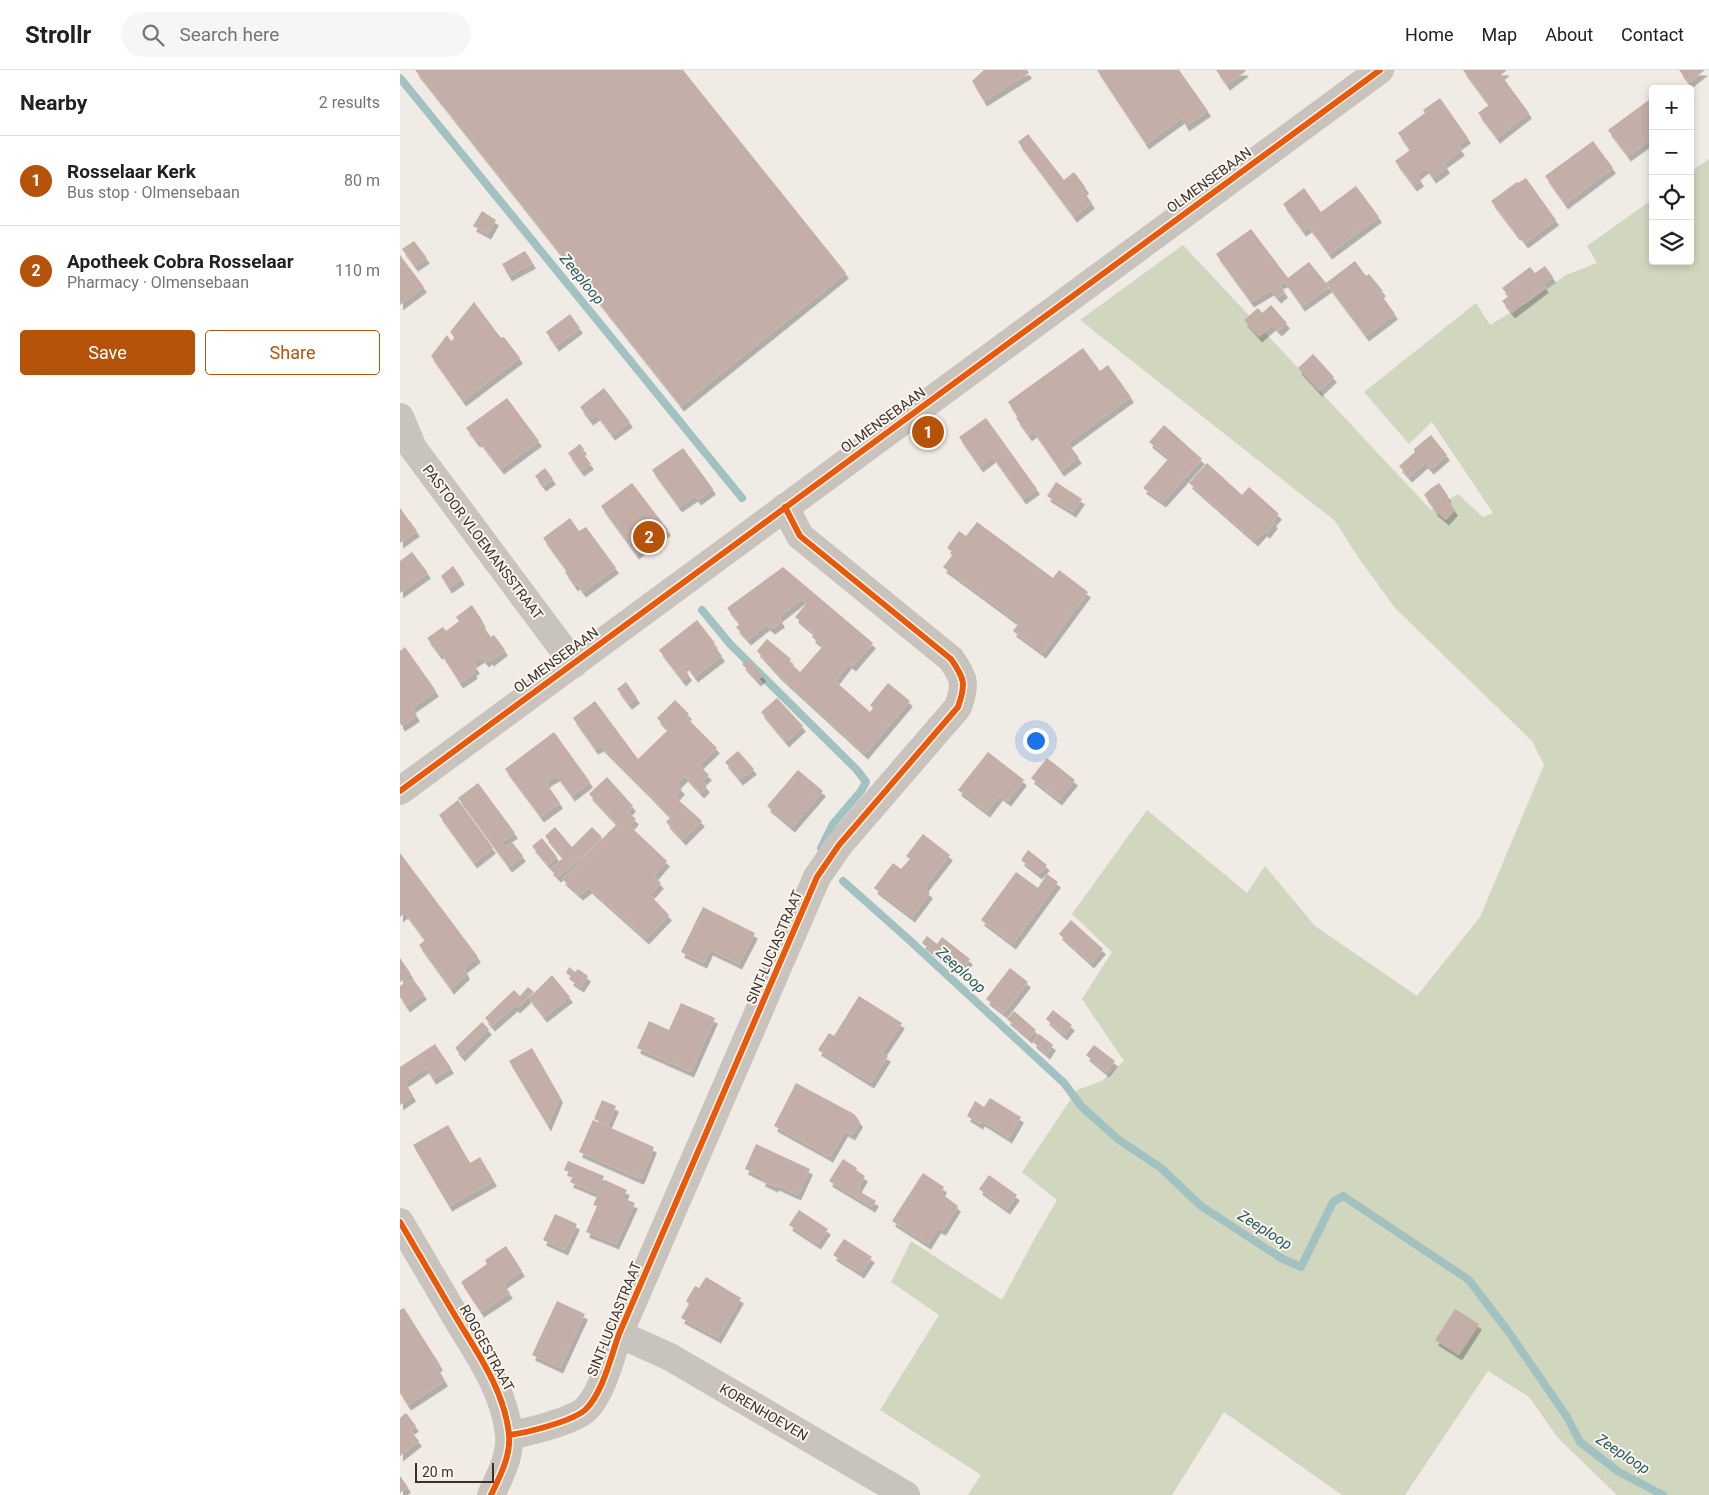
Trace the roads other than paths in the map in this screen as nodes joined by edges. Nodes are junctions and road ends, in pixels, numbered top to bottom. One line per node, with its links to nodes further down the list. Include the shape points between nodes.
1 (1380, 70): 3 (street, OLMENSEBAAN)
2 (400, 417): 4 (street, PASTOOR VLOEMANSSTRAAT, via 413,448)
3 (786, 507): 4 (street, OLMENSEBAAN); 7 (street, SINT-LUCIASTRAAT, via 800,536 951,659 961,674 963,690 958,707 839,844 817,877)
4 (574, 664): 5 (street, OLMENSEBAAN)
5 (400, 791)
6 (400, 1222): 8 (street, ROGGESTRAAT, via 489,1373 502,1402)
7 (619, 1334): 8 (street, SINT-LUCIASTRAAT, via 598,1392 585,1410 550,1425); 10 (street, KORENHOEVEN, via 670,1357)
8 (509, 1435): 9 (street, ROGGESTRAAT, via 507,1456)
9 (491, 1495)
10 (906, 1495)

